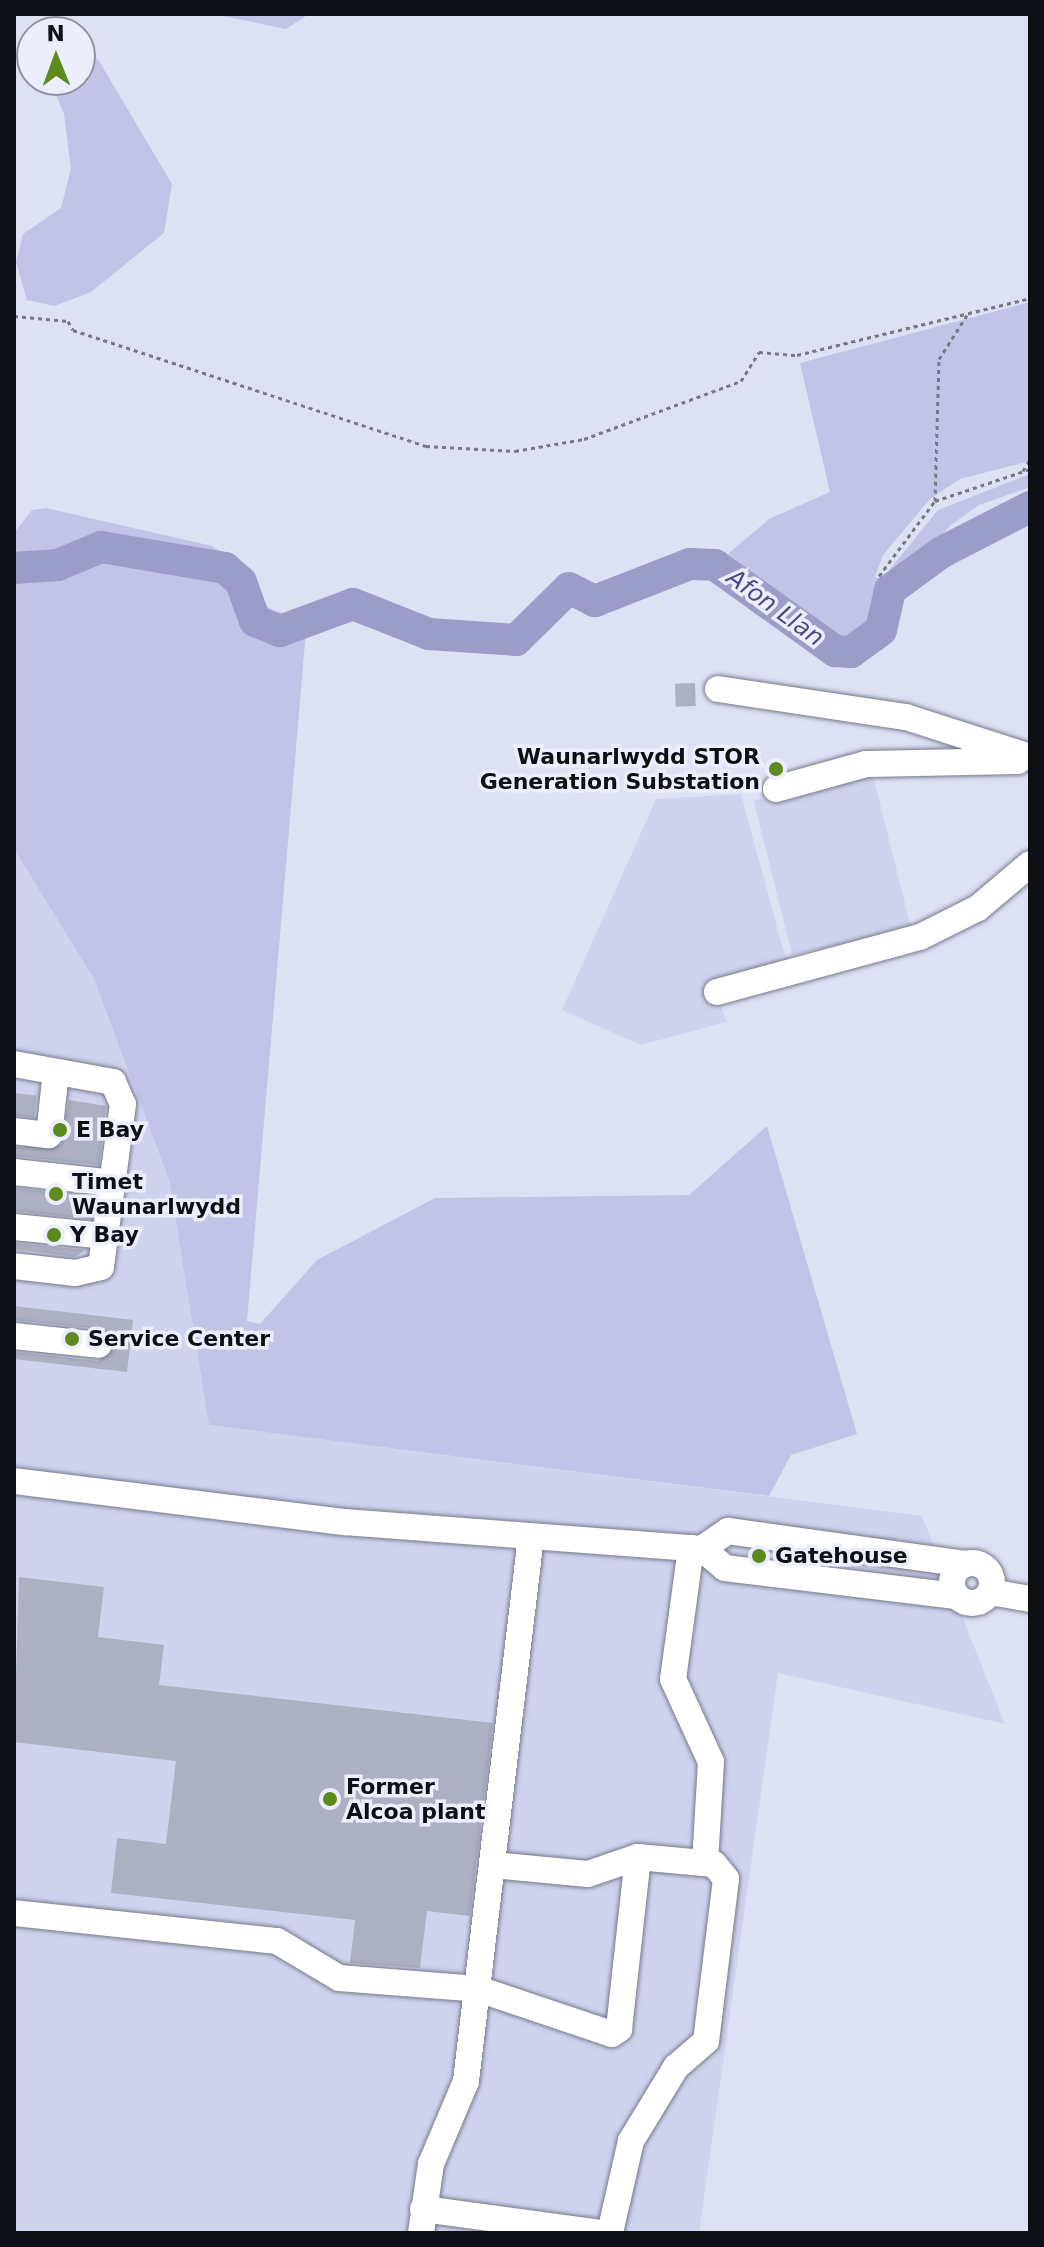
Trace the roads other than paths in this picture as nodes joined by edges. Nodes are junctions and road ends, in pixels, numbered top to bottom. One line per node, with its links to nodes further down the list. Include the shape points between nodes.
1 (718, 689): 2 (street, via 906,717)
2 (1030, 759): 3 (street, via 866,764)
3 (776, 789)
4 (1030, 864): 5 (street, via 978,908 920,937)
5 (717, 992)
6 (14, 1064): 7 (street)
7 (56, 1072): 8 (street, via 49,1135); 10 (street, via 113,1082 123,1104)
8 (14, 1131)
9 (14, 1172): 10 (street)
10 (113, 1183): 12 (street)
11 (14, 1227): 12 (street)
12 (105, 1236): 13 (street, via 101,1267 75,1273)
13 (14, 1266)
14 (14, 1336): 15 (street)
15 (99, 1345)
16 (14, 1481): 17 (street)
17 (531, 1537): 18 (street); 25 (street)
18 (696, 1548): 19 (street, via 728,1531); 21 (street, via 725,1568); 24 (street, via 673,1679 711,1762)
19 (965, 1564): 20 (street, via 987,1571); 21 (street, via 953,1575)
20 (990, 1592): 21 (street, via 973,1603); 22 (street)
21 (956, 1596)
22 (1030, 1599)
23 (638, 1857): 24 (street); 25 (street, via 588,1874); 27 (street, via 619,2029 601,2033)
24 (705, 1862): 30 (street, via 726,1879 712,2022 706,2041 676,2067 631,2141)
25 (493, 1865): 27 (street)
26 (14, 1913): 27 (street, via 277,1941 339,1978)
27 (478, 1989): 28 (street, via 466,2081 431,2164)
28 (422, 2221): 29 (street)
29 (600, 2233)
30 (610, 2233)

